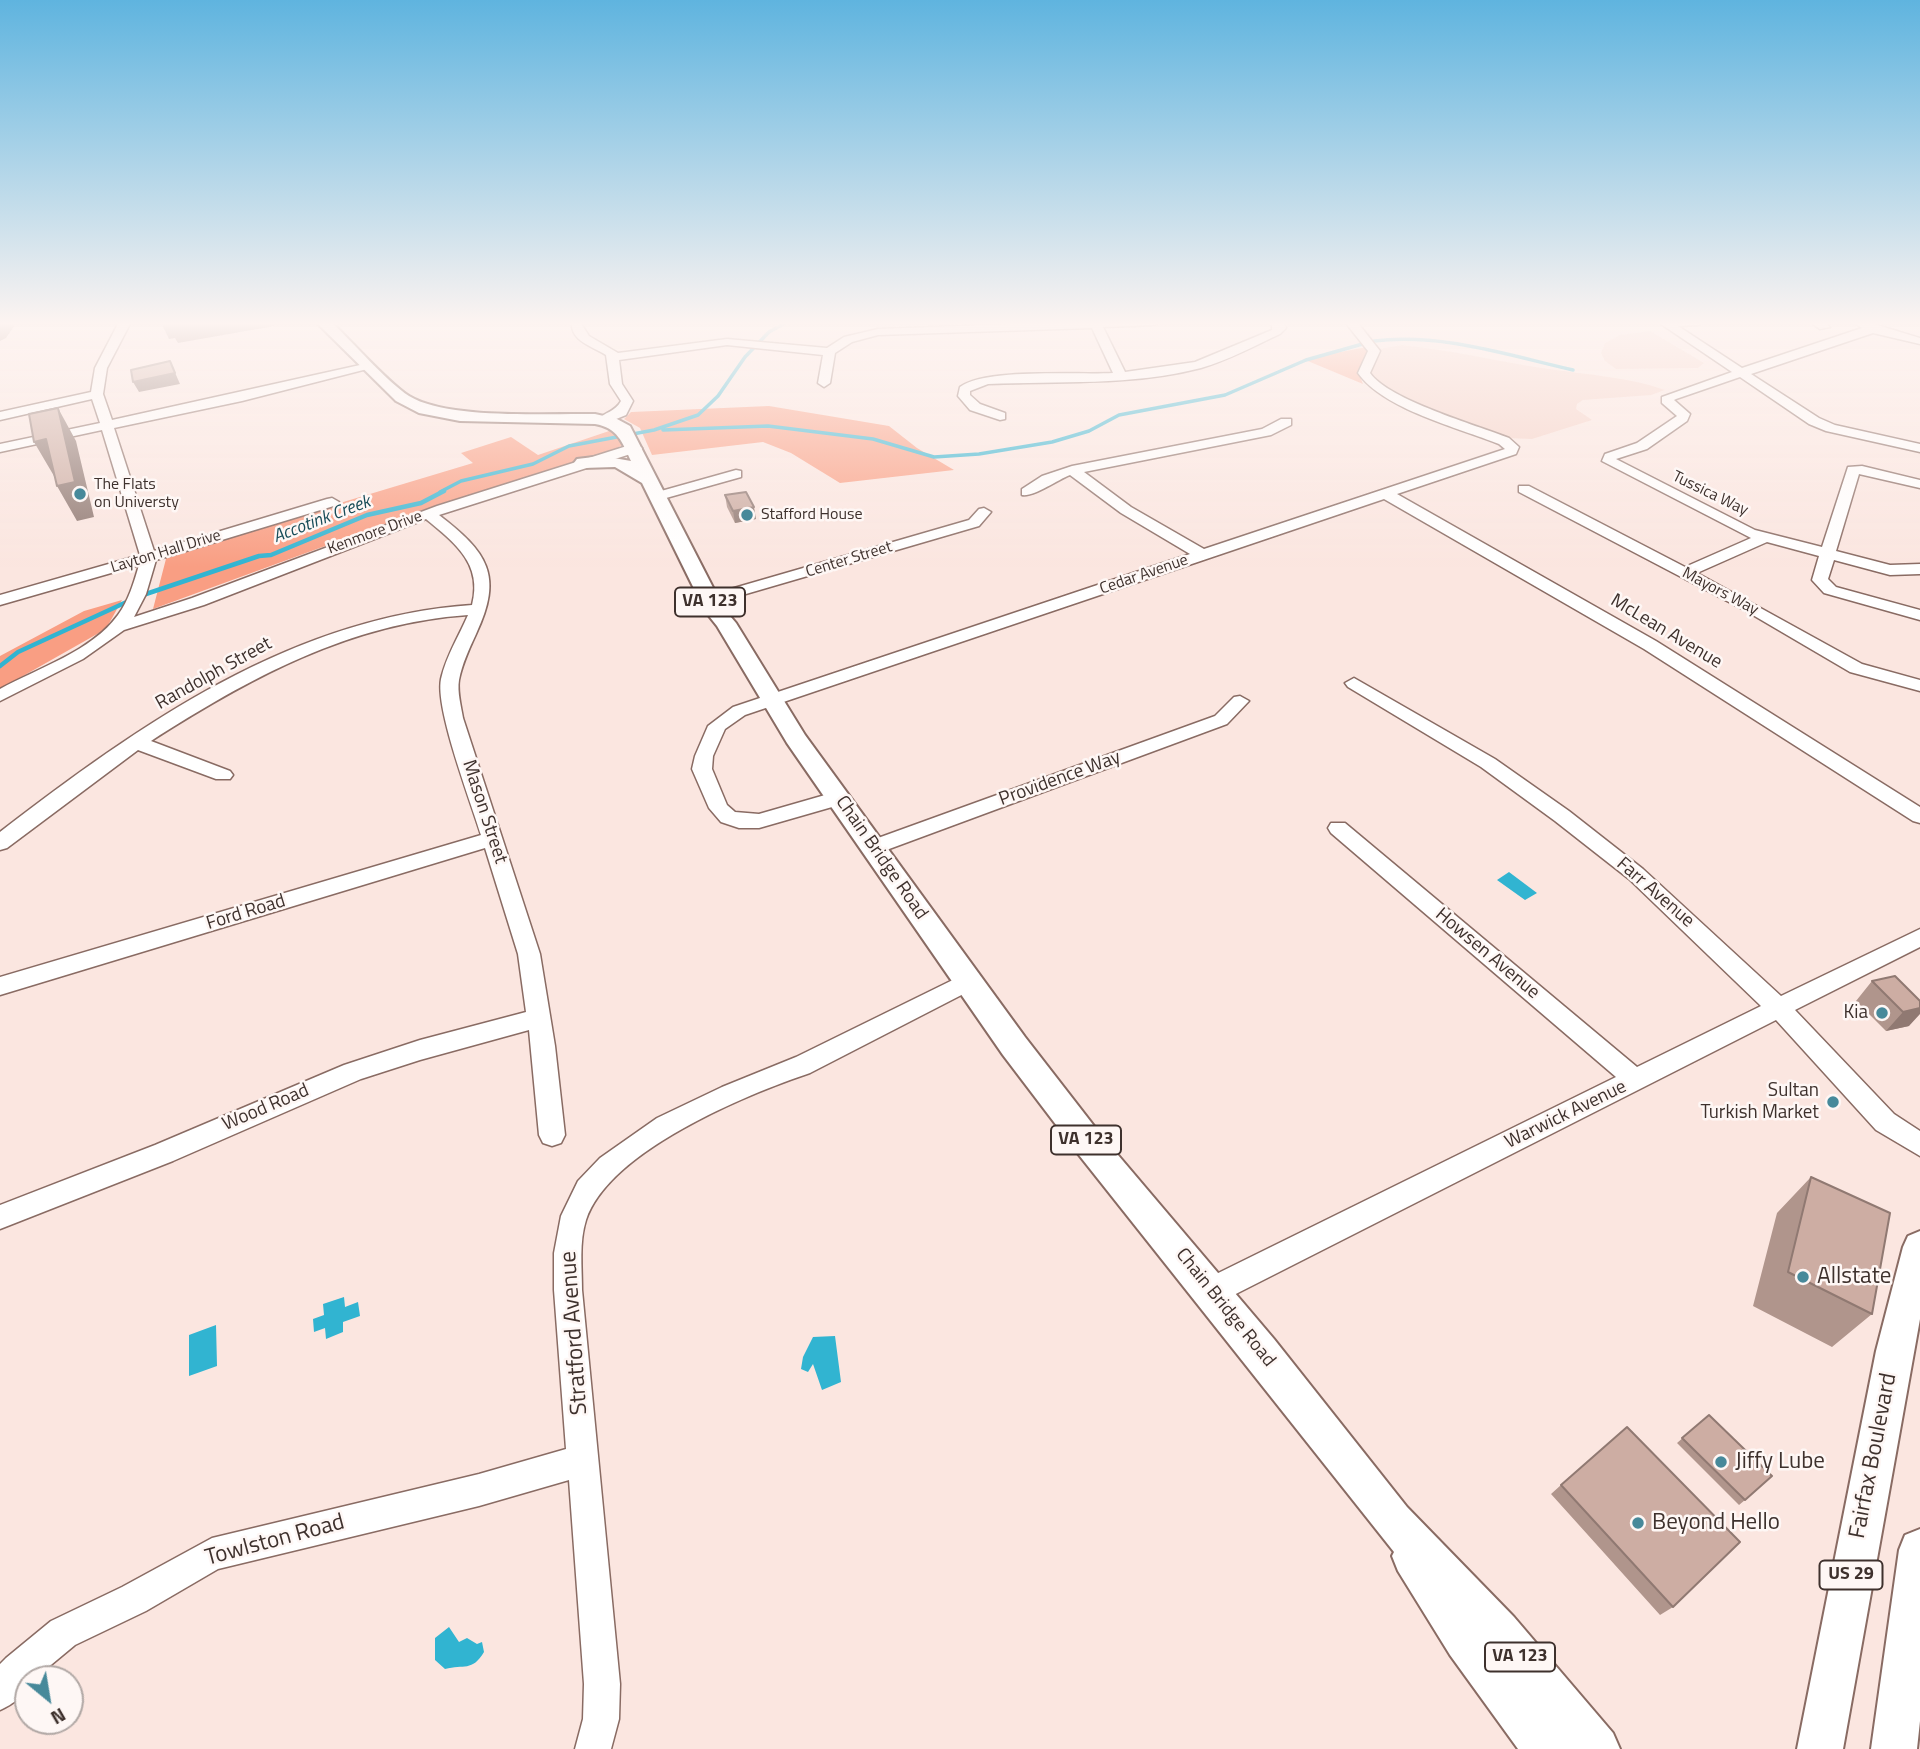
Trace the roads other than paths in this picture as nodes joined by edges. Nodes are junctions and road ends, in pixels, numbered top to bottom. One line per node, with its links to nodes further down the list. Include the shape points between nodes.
1 (55, 404): 10 (street)
2 (100, 404): 14 (street)
3 (212, 404): 14 (street)
4 (411, 404): 12 (main road, via 434,413)
5 (626, 404): 12 (street, via 621,412)
6 (972, 404): 11 (street)
7 (1410, 404): 25 (street, Cedar Avenue, via 1512,447 1510,452)
8 (1671, 404): 30 (street, Tussica Way, via 1684,414 1682,418 1642,446 1609,461)
9 (1788, 404): 17 (street, via 1821,425)
10 (0, 416)
11 (1000, 416)
12 (604, 420): 15 (main road)
13 (1286, 422): 19 (street, via 1266,432)
14 (107, 425): 16 (street); 29 (street)
15 (630, 440): 18 (street, Kenmore Drive); 23 (main road, Chain Bridge Road / VA 123)
16 (0, 448)
17 (1920, 448)
18 (583, 463): 23 (main road, via 623,463 640,472); 28 (street, Kenmore Drive)
19 (1072, 470): 24 (street); 32 (street, via 1126,510)
20 (736, 474): 23 (street)
21 (1920, 484): 31 (street, via 1853,470)
22 (1524, 488): 35 (street, Mayors Way)
23 (656, 490): 39 (main road, Chain Bridge Road / VA 123)
24 (1027, 492)
25 (1386, 494): 32 (street, Cedar Avenue); 51 (street, McLean Avenue, via 1650,645)
26 (332, 502): 33 (street, Layton Hall Drive)
27 (984, 512): 39 (street, Center Street, via 974,523)
28 (429, 514): 40 (street, Mason Street, via 478,561 484,582); 42 (street, Kenmore Drive, via 169,612)
29 (136, 524): 33 (street); 36 (street, via 129,554)
30 (1764, 538): 31 (street, Tussica Way); 35 (street)
31 (1829, 554): 34 (street, Tussica Way, via 1890,570); 41 (street, via 1820,580 1830,590)
32 (1203, 555): 46 (street, Cedar Avenue)
33 (149, 558): 36 (street, Layton Hall Drive); 37 (street)
34 (1920, 569)
35 (1684, 573): 44 (street, Mayors Way, via 1856,668)
36 (83, 577): 37 (street); 38 (street, Layton Hall Drive)
37 (143, 581): 42 (street)
38 (0, 600)
39 (709, 600): 46 (main road, Chain Bridge Road / VA 123)
40 (479, 609): 48 (street, Randolph Street, via 401,618 330,639 243,679); 53 (street, Mason Street, via 458,654 450,694)
41 (1920, 615)
42 (118, 626): 45 (street, via 102,640)
43 (1354, 683): 59 (street, Farr Avenue, via 1471,752 1562,816 1636,874)
44 (1920, 686)
45 (0, 696)
46 (772, 701): 50 (main road, Chain Bridge Road / VA 123); 50 (street, Cedar Avenue, via 740,711 717,726 702,769 719,808 728,817 749,822)
47 (1240, 701): 55 (street, Providence Way, via 1221,720)
48 (138, 743): 49 (street); 54 (street, Randolph Street)
49 (223, 775)
50 (839, 799): 55 (main road, Chain Bridge Road / VA 123)
51 (1920, 816)
52 (1338, 828): 61 (street, Howsen Avenue)
53 (493, 839): 58 (street, Ford Road); 60 (street, Mason Street, via 529,954)
54 (0, 843)
55 (874, 848): 57 (main road, Chain Bridge Road / VA 123)
56 (1920, 937): 59 (street, Warwick Avenue)
57 (969, 981): 66 (main road, Chain Bridge Road / VA 123, via 1090,1145); 67 (street, Stratford Avenue, via 645,1138 622,1153 588,1188 568,1242)
58 (0, 986)
59 (1778, 1007): 61 (street, Warwick Avenue); 63 (street, Farr Avenue, via 1885,1122)
60 (539, 1018): 62 (street, Mason Street); 64 (street, Wood Road, via 353,1072)
61 (1636, 1080): 66 (street, Warwick Avenue)
62 (552, 1135)
63 (1920, 1145)
64 (0, 1217)
65 (1920, 1247): 74 (main road, Fairfax Boulevard / US 29, via 1894,1351)
66 (1212, 1291): 68 (main road, Chain Bridge Road / VA 123)
67 (583, 1460): 70 (street, Towlston Road, via 479,1490 212,1554 63,1633 18,1670); 71 (street, Stratford Avenue, via 602,1684 601,1719)
68 (1393, 1521): 72 (main road, Chain Bridge Road / VA 123, via 1465,1640); 73 (main road, Chain Bridge Road / VA 123, via 1499,1632)
69 (1920, 1550): 75 (main road)
70 (0, 1692)
71 (593, 1749)
72 (1546, 1749)
73 (1597, 1749)
74 (1820, 1749)
75 (1895, 1749)

